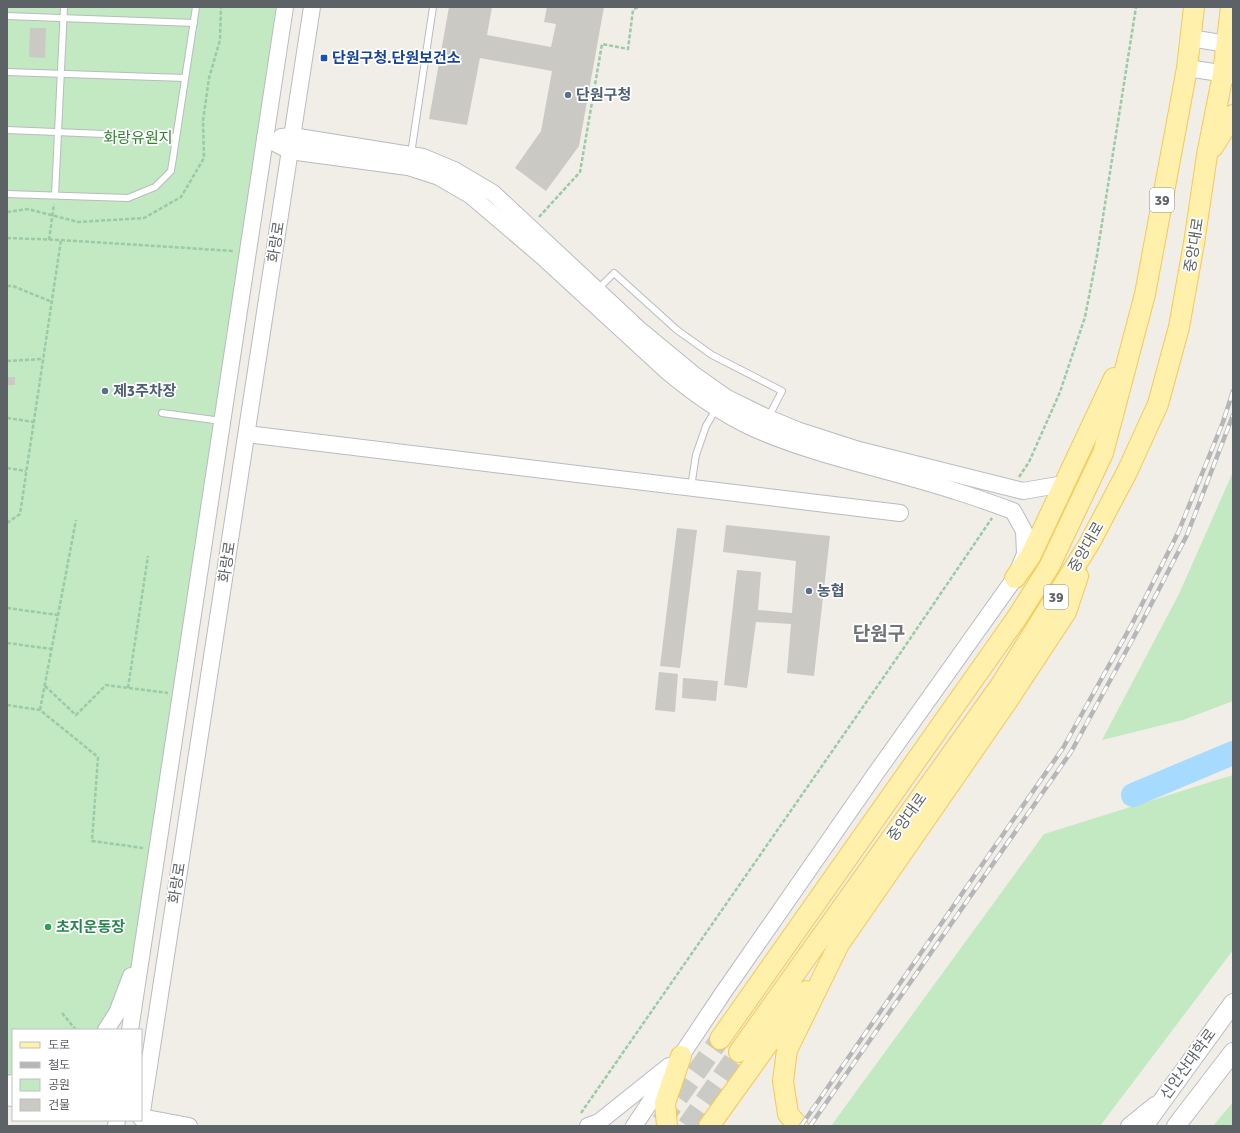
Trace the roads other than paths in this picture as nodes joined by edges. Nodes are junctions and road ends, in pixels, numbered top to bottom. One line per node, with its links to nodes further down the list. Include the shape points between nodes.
1 (64, 7): 9 (lane)
2 (196, 7): 10 (lane)
3 (285, 7): 22 (street, 화랑로)
4 (312, 7): 23 (street, 화랑로)
5 (434, 7): 24 (lane)
6 (1194, 7): 11 (main road, 중앙대로 / 39)
7 (1231, 7): 12 (main road, 중앙대로 / 39)
8 (7, 16): 9 (lane)
9 (63, 18): 10 (lane); 15 (lane)
10 (194, 23): 17 (lane)
11 (1190, 38): 12 (street); 13 (main road, 중앙대로 / 39)
12 (1230, 45): 16 (main road, 중앙대로 / 39)
13 (1187, 68): 16 (street); 29 (main road, 중앙대로 / 39)
14 (7, 72): 15 (lane)
15 (61, 74): 17 (lane); 20 (lane)
16 (1228, 74): 25 (main road, 중앙대로 / 39)
17 (186, 78): 21 (lane)
18 (1233, 115): 25 (main road)
19 (7, 130): 20 (lane)
20 (58, 132): 21 (lane); 27 (lane)
21 (176, 137): 27 (lane, via 171,171 155,187 128,198)
22 (265, 138): 23 (street); 33 (street, 화랑로)
23 (291, 143): 24 (street); 30 (street, via 408,166 439,177 470,195 544,258 687,388); 34 (street, 화랑로)
24 (411, 155): 28 (street, via 423,157 454,170 493,193)
25 (1207, 155): 38 (main road, 중앙대로 / 39, via 1180,327 1158,404 1128,472)
26 (7, 194): 27 (lane)
27 (55, 195)
28 (597, 290): 30 (street, via 693,374); 32 (lane, via 614,273 677,330 712,355 782,391)
29 (1136, 331): 35 (main road); 45 (main road, 중앙대로 / 39, via 1104,453 1049,567)
30 (722, 403): 32 (street); 36 (lane, via 706,426 696,455); 39 (street, via 752,428 821,454 955,491 1013,511 1024,531 1025,554)
31 (162, 413): 33 (lane)
32 (768, 418): 35 (street, via 859,450 1023,491)
33 (222, 421): 40 (street, 화랑로)
34 (247, 434): 36 (street); 50 (street, 화랑로)
35 (1064, 484): 39 (main road, via 1030,556)
36 (691, 488): 37 (street)
37 (900, 513)
38 (1089, 544): 41 (main road, via 1066,612); 46 (main road, 중앙대로 / 39, via 1000,686)
39 (1015, 578): 48 (street, via 867,786)
40 (145, 933): 43 (street, via 118,1013); 44 (street, 화랑로)
41 (839, 944): 56 (main road); 57 (main road, via 787,1050 783,1081 788,1114)
42 (1233, 1003): 49 (main road, 신안산대학로)
43 (107, 1029)
44 (130, 1029)
45 (720, 1039)
46 (739, 1052)
47 (1233, 1052): 60 (main road, 신안산대학로)
48 (682, 1056): 52 (street, via 599,1122); 54 (street); 55 (main road, via 665,1103)
49 (1164, 1097): 58 (street); 59 (main road, 신안산대학로)
50 (142, 1111)
51 (142, 1117): 53 (street)
52 (582, 1123)
53 (189, 1126)
54 (634, 1126)
55 (667, 1126)
56 (709, 1126)
57 (798, 1126)
58 (1129, 1126)
59 (1144, 1126)
60 (1176, 1126)

